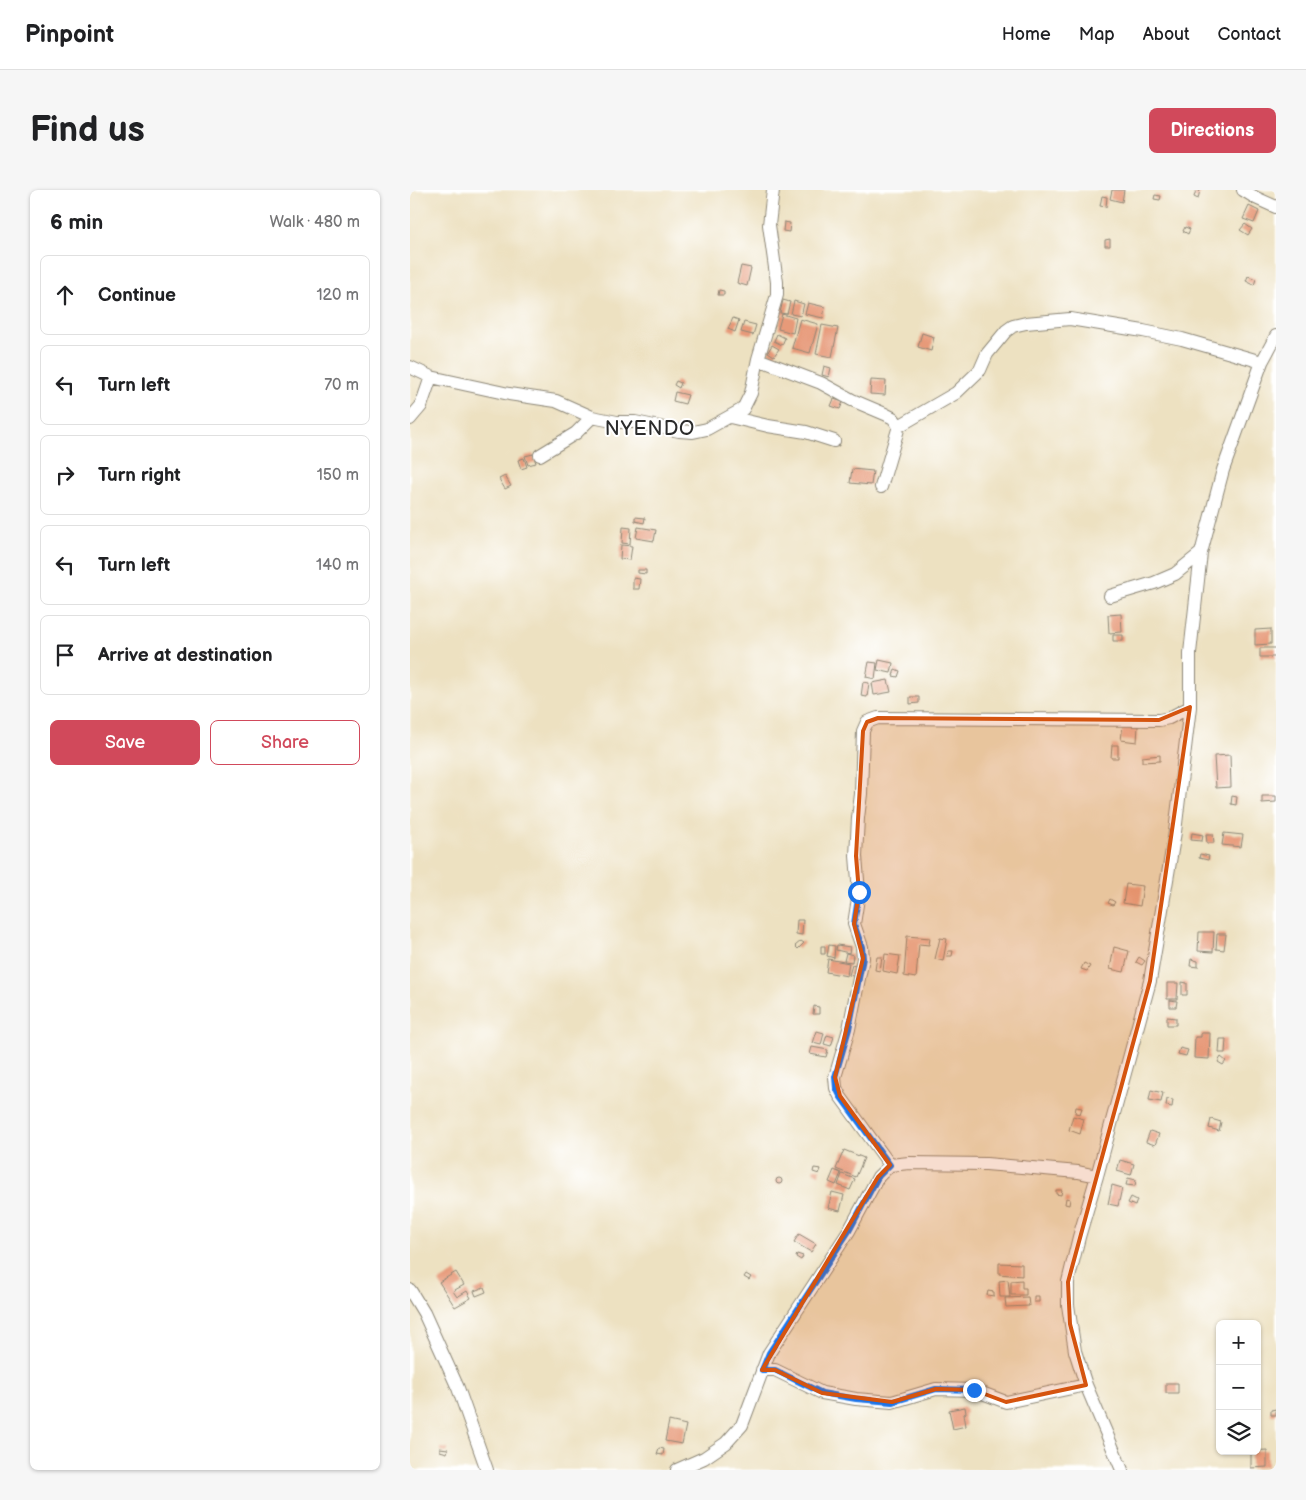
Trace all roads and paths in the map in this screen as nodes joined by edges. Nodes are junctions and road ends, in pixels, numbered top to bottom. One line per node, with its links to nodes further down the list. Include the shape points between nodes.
1 (773, 190): 5 (street, via 769,225 777,295)
2 (1243, 190): 3 (street)
3 (1276, 206)
4 (1276, 336): 6 (street)
5 (758, 359): 10 (street, via 746,404); 12 (street, via 822,383 893,418)
6 (1262, 362): 12 (street, via 1143,331 1070,319 1026,322 1006,331 987,354 980,370 956,393); 16 (street, via 1223,470)
7 (410, 367): 8 (street)
8 (430, 377): 9 (street, via 556,401); 11 (street, via 421,406)
9 (592, 417): 10 (street, via 693,432); 14 (street, via 576,433)
10 (730, 417): 13 (street)
11 (410, 419)
12 (899, 426): 15 (street)
13 (834, 441)
14 (540, 455)
15 (881, 487)
16 (1201, 552): 17 (street, via 1175,574); 18 (street, via 1190,653)
17 (1110, 596)
18 (1190, 707): 19 (street, via 1159,720 878,718 867,722 863,731 856,856 859,892 854,924 863,958 849,1029 835,1077 840,1096); 20 (street, via 1175,832 1150,981)
19 (890, 1165): 20 (street, via 986,1164); 22 (street, via 878,1177 849,1231 769,1353)
20 (1097, 1176): 23 (street, via 1068,1282 1070,1324)
21 (410, 1290): 24 (street, via 458,1388)
22 (762, 1370): 23 (street, via 775,1370 822,1393 892,1402 936,1389 974,1390 1006,1402); 25 (street, via 737,1431 704,1458)
23 (1086, 1385): 26 (street)
24 (487, 1470)
25 (677, 1470)
26 (1122, 1470)

